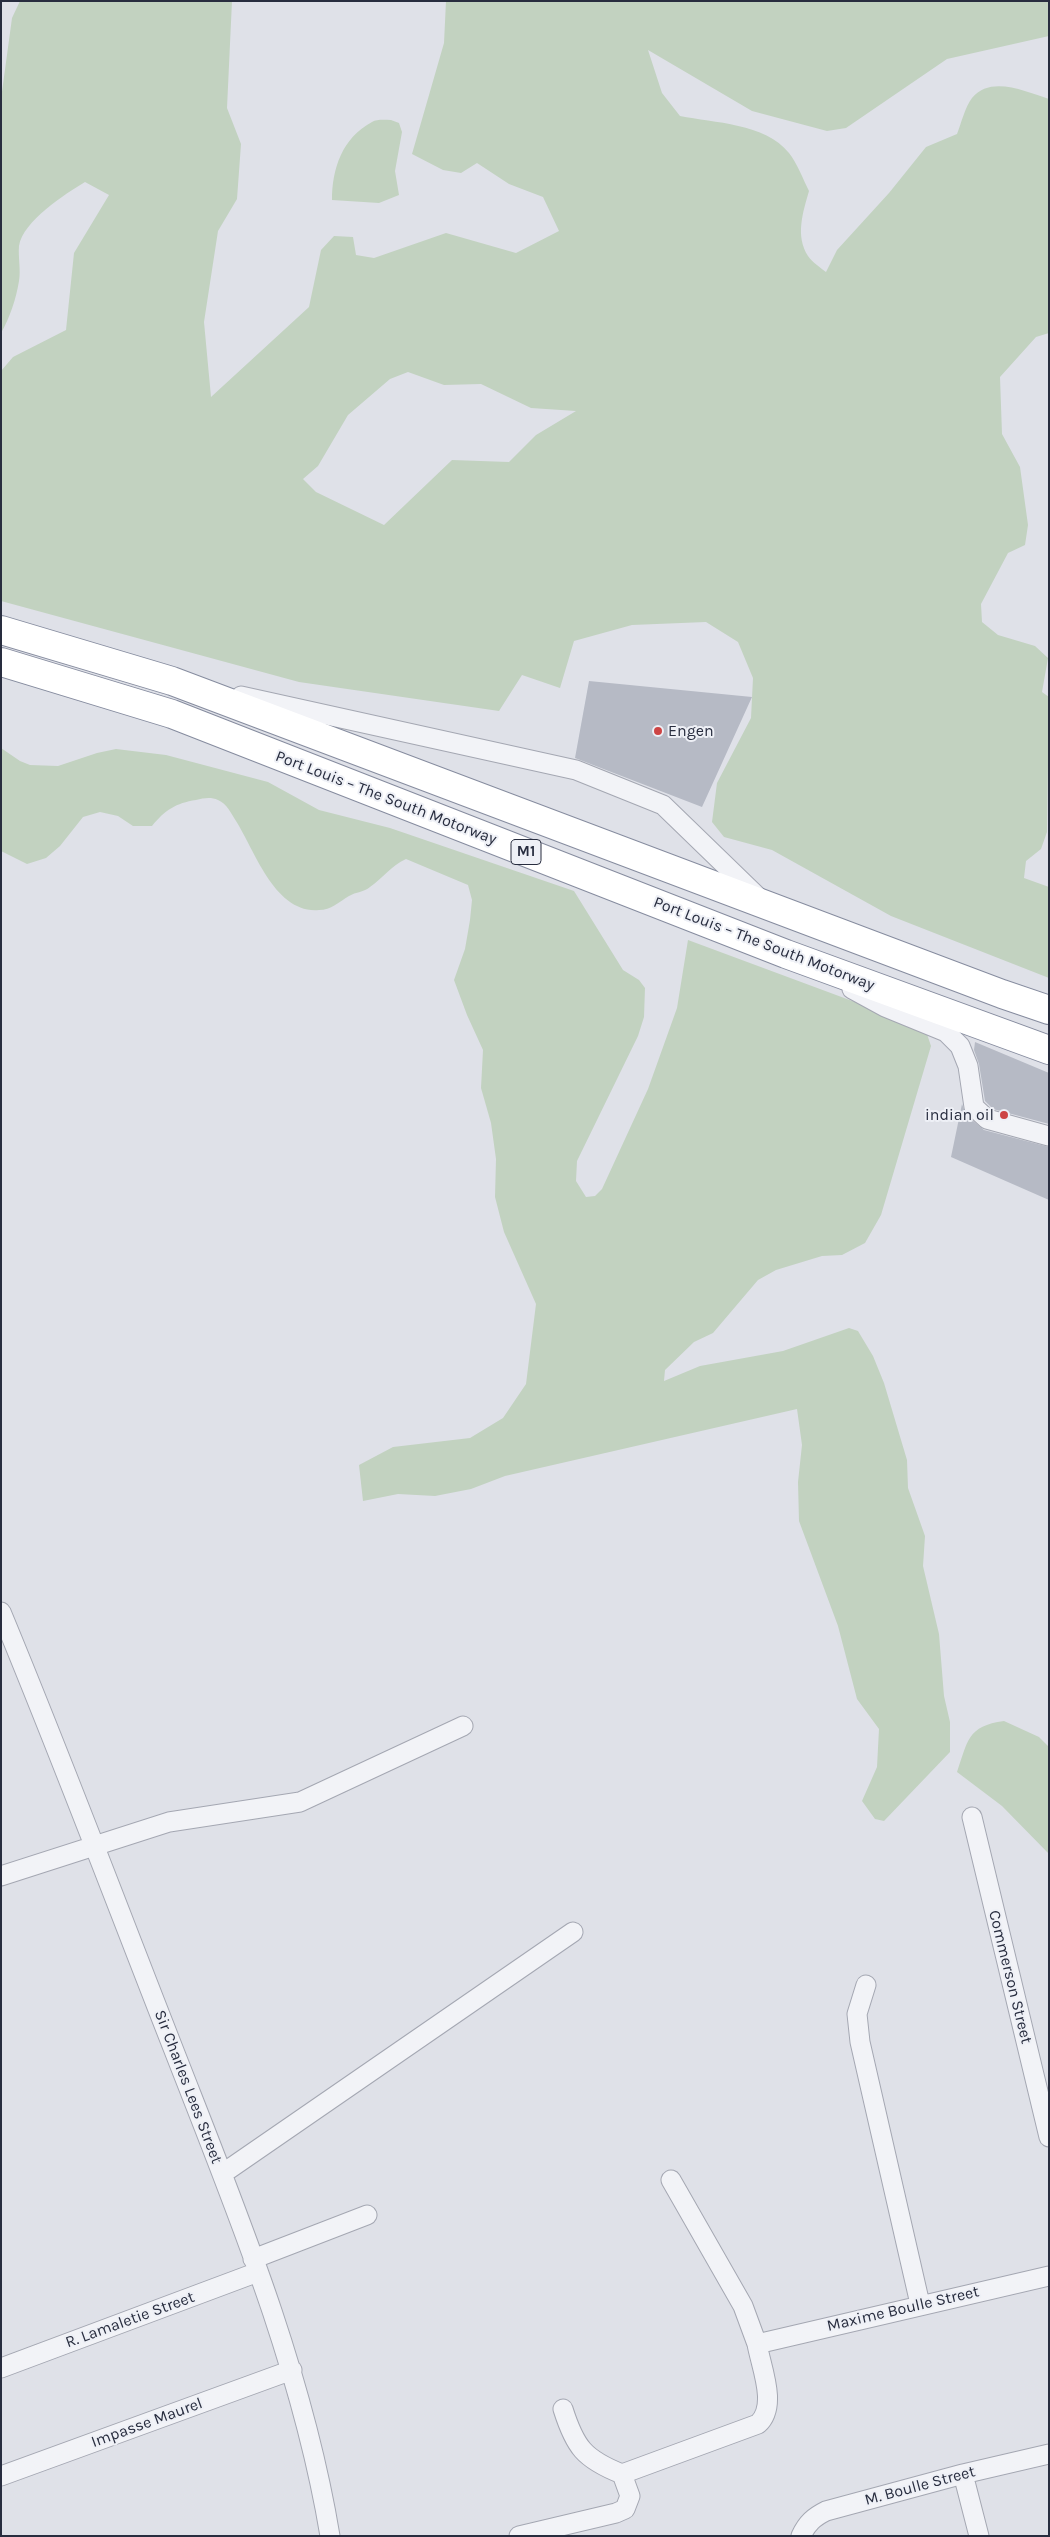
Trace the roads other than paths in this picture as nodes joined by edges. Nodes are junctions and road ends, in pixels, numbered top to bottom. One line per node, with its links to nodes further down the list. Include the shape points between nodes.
1 (1, 630): 3 (highway, Port Louis – The South Motorway / M1)
2 (1, 662): 5 (highway, Port Louis – The South Motorway / M1, via 172,714)
3 (172, 681): 4 (highway, Port Louis – The South Motorway / M1); 4 (street, via 576,770 663,805)
4 (766, 905): 6 (highway, Port Louis – The South Motorway / M1)
5 (786, 954): 7 (highway, Port Louis – The South Motorway / M1); 8 (street, via 885,1007 946,1032 960,1046 968,1066 974,1107 987,1119)
6 (1049, 1010)
7 (1049, 1050)
8 (1049, 1136)
9 (1, 1612): 10 (street, Sir Charles Lees Street)
10 (9, 1649): 13 (street, Sir Charles Lees Street)
11 (463, 1726): 13 (street, via 300,1802 169,1822)
12 (972, 1818): 17 (street, Commerson Street)
13 (93, 1845): 14 (street); 18 (street, Sir Charles Lees Street)
14 (1, 1876)
15 (573, 1932): 18 (street)
16 (866, 1985): 23 (street, via 857,2014 860,2042)
17 (1049, 2137)
18 (222, 2174): 21 (street, Sir Charles Lees Street)
19 (671, 2180): 24 (street, via 743,2306)
20 (367, 2215): 21 (street, R. Lamaletie Street)
21 (256, 2266): 25 (street, R. Lamaletie Street); 26 (street, Sir Charles Lees Street)
22 (1049, 2276): 23 (street, Maxime Boulle Street)
23 (920, 2304): 24 (street, Maxime Boulle Street)
24 (757, 2344): 29 (street, via 768,2400 764,2418 758,2424)
25 (1, 2368)
26 (292, 2370): 31 (street, Impasse Maurel); 32 (street, Sir Charles Lees Street, via 320,2477)
27 (563, 2409): 29 (street, via 584,2453 598,2465)
28 (1049, 2454): 30 (street, M. Boulle Street)
29 (622, 2474): 33 (street, via 630,2496 625,2508 616,2513)
30 (963, 2474): 34 (street, M. Boulle Street, via 826,2511 815,2516); 35 (street)
31 (1, 2476)
32 (330, 2536)
33 (519, 2536)
34 (801, 2536)
35 (979, 2536)

